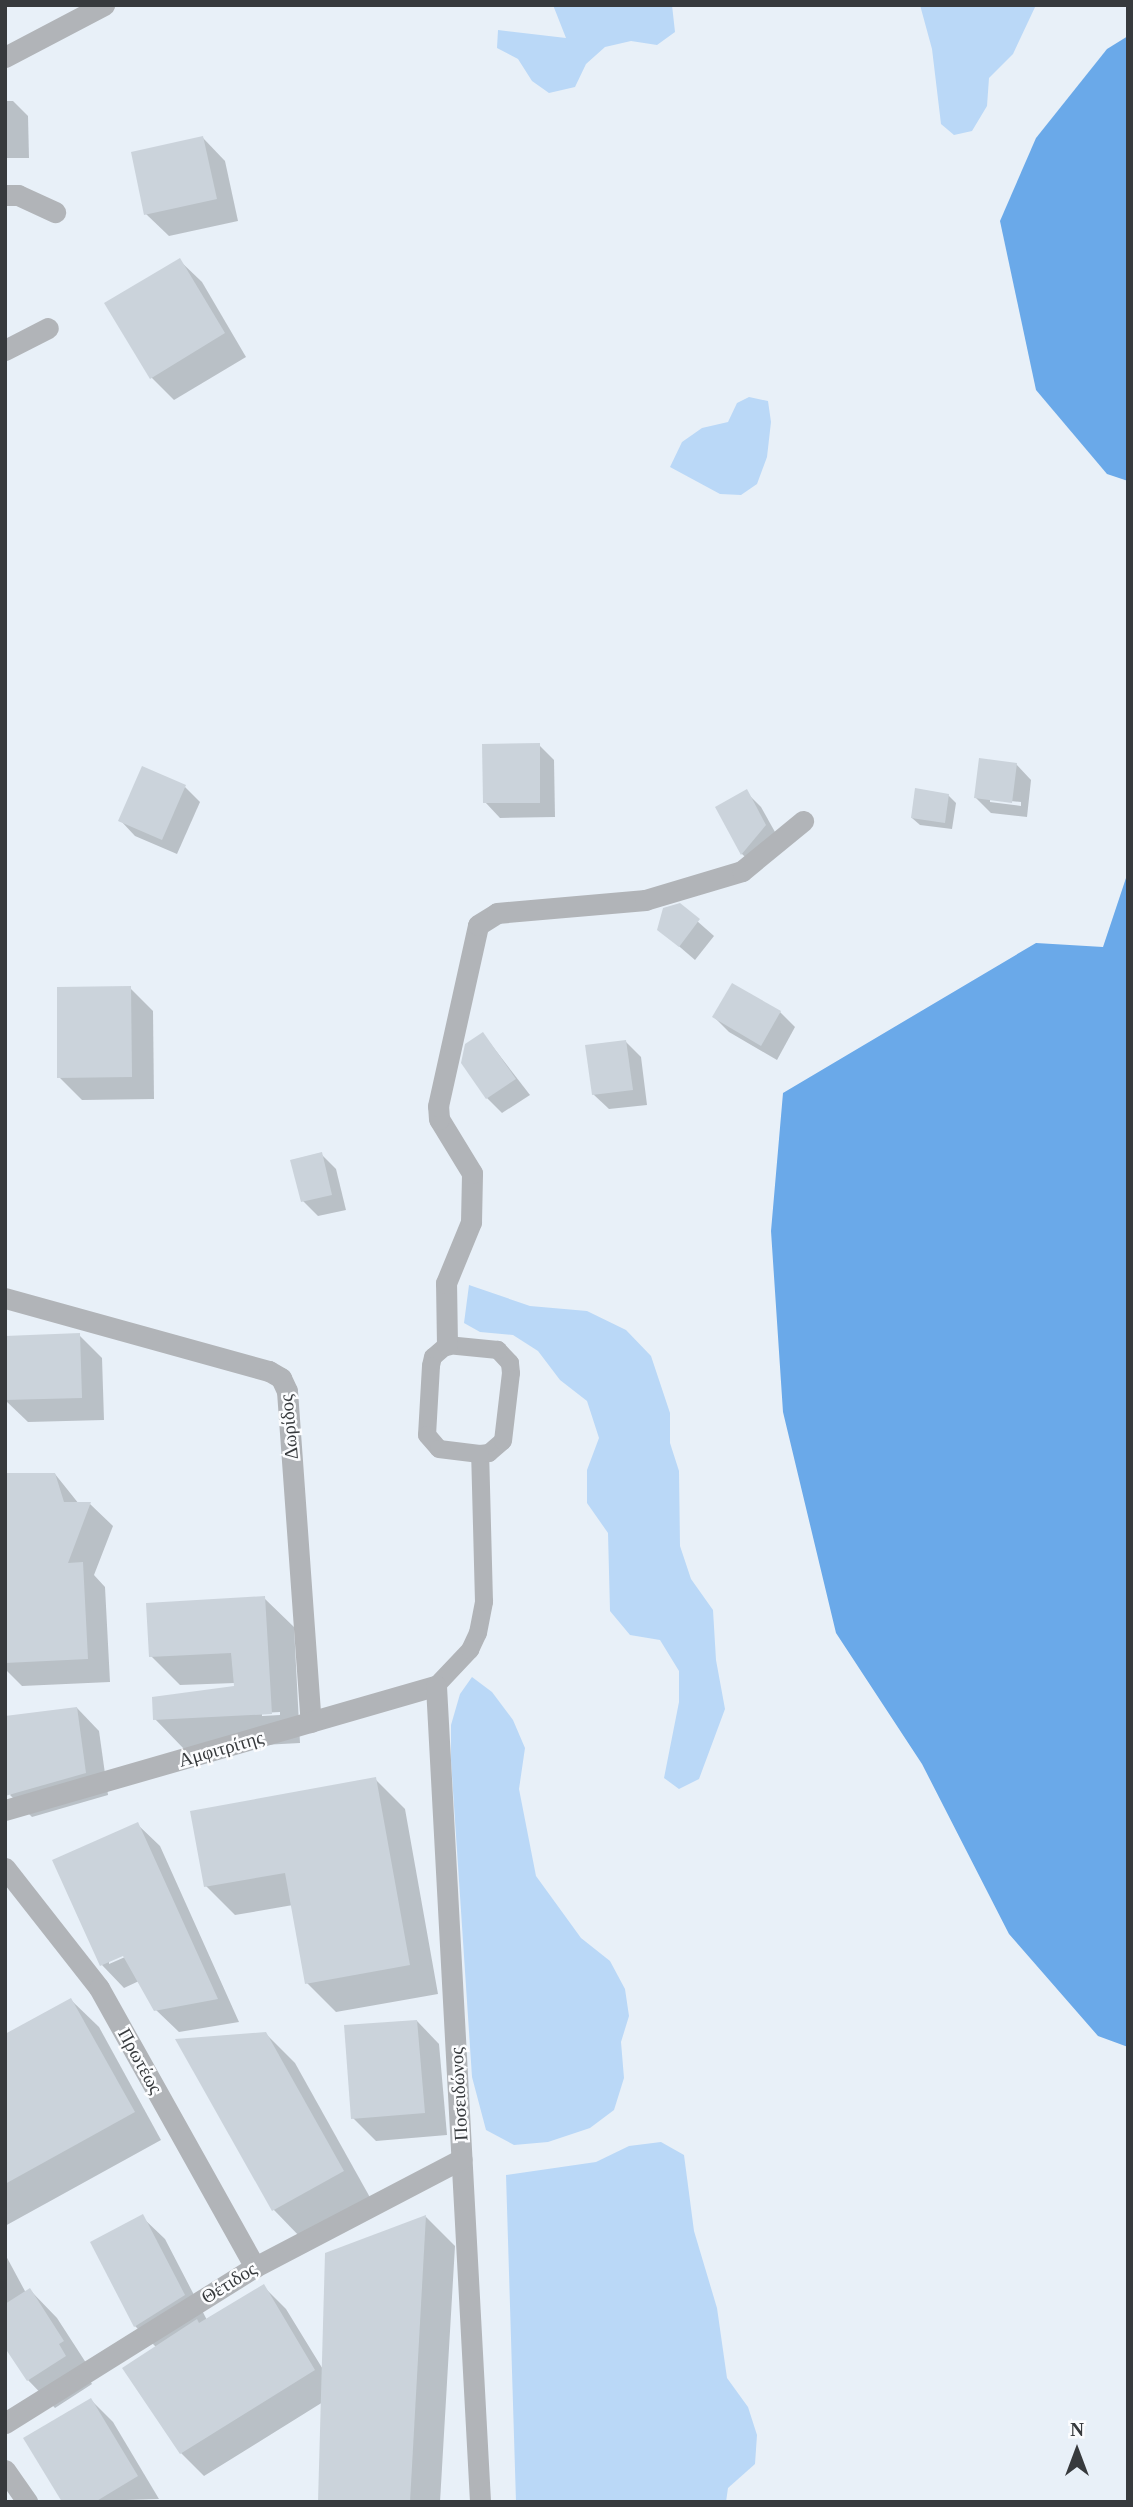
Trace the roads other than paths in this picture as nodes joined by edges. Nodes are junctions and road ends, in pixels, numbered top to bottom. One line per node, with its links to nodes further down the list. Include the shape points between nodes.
1 (104, 5): 2 (street)
2 (5, 57)
3 (5, 195): 4 (street, via 18,195)
4 (54, 212)
5 (48, 328): 6 (street)
6 (5, 350)
7 (803, 821): 9 (street, via 742,871 645,900 497,913 478,925 438,1106 439,1119 472,1173 471,1222 446,1283)
8 (5, 1298): 12 (street, Δωρίδος, via 270,1371 281,1378 287,1391)
9 (447, 1345): 10 (lane, via 433,1357 427,1435 439,1449); 10 (lane, via 489,1347 510,1363 503,1441 498,1448)
10 (480, 1454): 11 (lane, via 484,1602 470,1650)
11 (436, 1686): 12 (street, Αμφιτρίτης); 15 (street, Ποσειδώνος)
12 (311, 1722): 13 (street, Αμφιτρίτης)
13 (5, 1810)
14 (5, 1868): 16 (street, Πρωτέως, via 99,1988)
15 (463, 2160): 16 (street, Θέτιδος); 20 (street, Ποσειδώνος)
16 (255, 2267): 17 (street, Θέτιδος)
17 (5, 2423)
18 (5, 2470): 19 (street)
19 (27, 2502)
20 (481, 2502)

